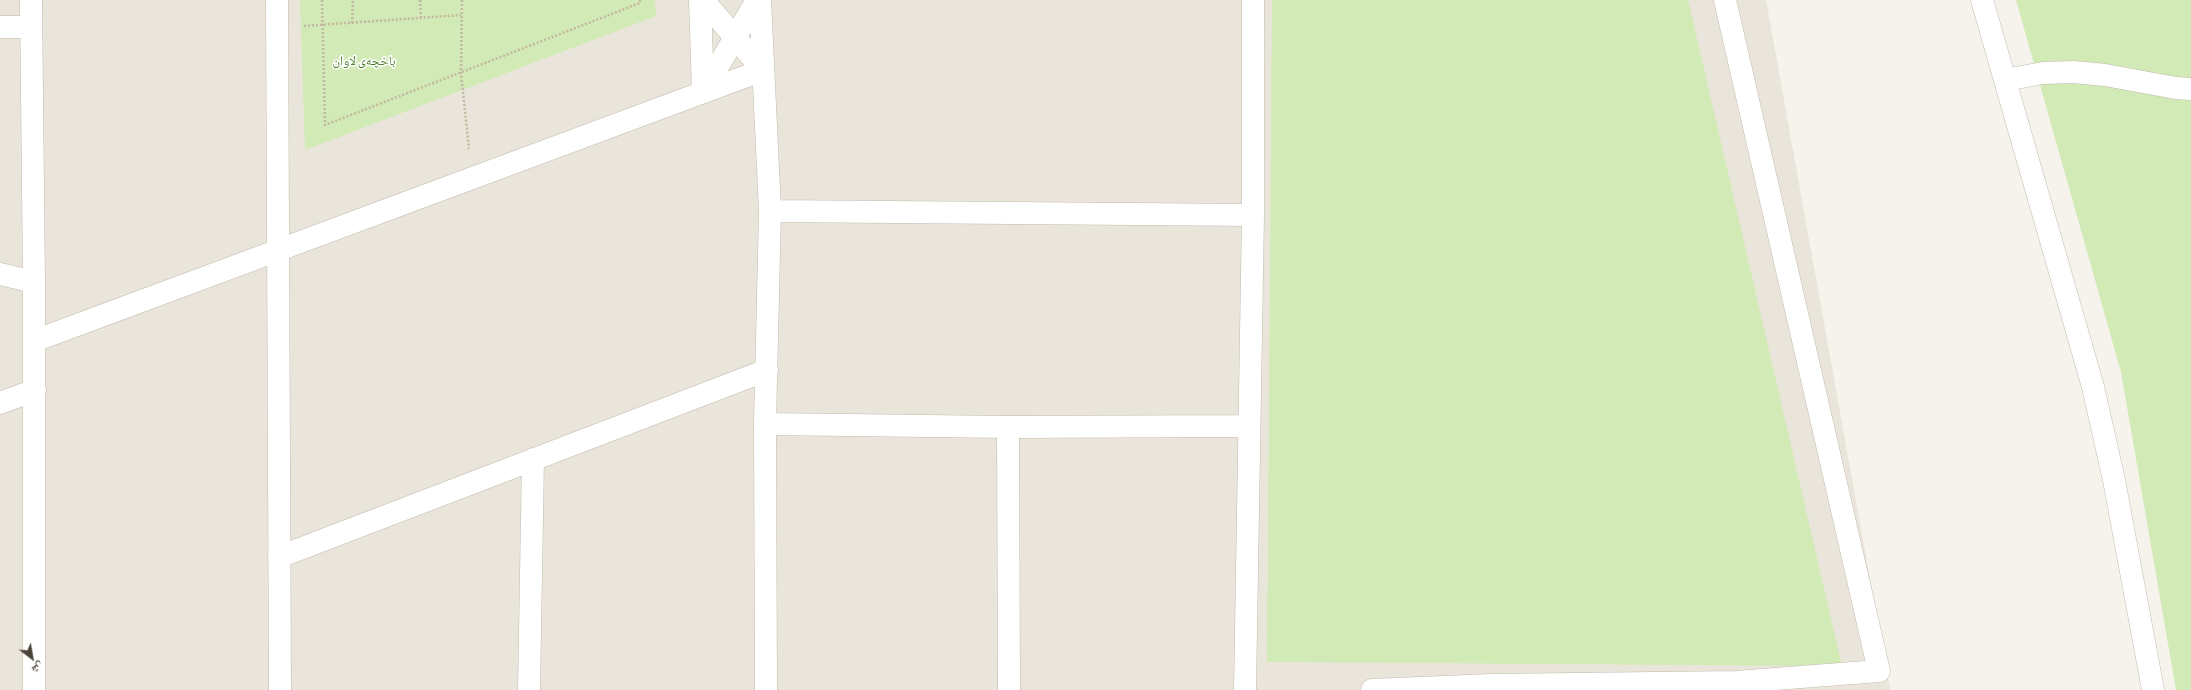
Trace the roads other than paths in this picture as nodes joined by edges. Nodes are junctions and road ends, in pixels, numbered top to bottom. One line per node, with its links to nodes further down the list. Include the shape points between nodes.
1 (31, 0): 9 (street)
2 (277, 0): 17 (street)
3 (702, 0): 10 (street); 14 (street)
4 (758, 0): 10 (street); 11 (street)
5 (1253, 0): 16 (street)
6 (1725, 0): 29 (street, via 1879,671)
7 (1982, 0): 12 (street)
8 (0, 27): 9 (street)
9 (31, 27): 19 (street)
10 (735, 37): 11 (street); 14 (street)
11 (763, 70): 14 (street); 15 (street)
12 (2005, 80): 13 (street, via 2043,73 2074,72); 38 (street, via 2094,395 2114,480)
13 (2191, 89)
14 (703, 92): 17 (street)
15 (770, 211): 16 (street); 21 (street)
16 (1253, 215): 25 (street)
17 (278, 251): 20 (street); 28 (street)
18 (0, 274): 19 (street)
19 (34, 282): 20 (street)
20 (34, 341): 22 (street)
21 (767, 370): 24 (street); 27 (street)
22 (35, 390): 23 (street); 31 (street)
23 (0, 403)
24 (765, 424): 26 (street); 34 (street)
25 (1248, 426): 26 (street); 36 (street)
26 (1008, 427): 35 (street)
27 (533, 459): 28 (street); 33 (street)
28 (279, 557): 32 (street)
29 (1736, 686): 30 (street)
30 (1491, 688): 37 (street)
31 (34, 690)
32 (280, 690)
33 (529, 690)
34 (766, 690)
35 (1009, 690)
36 (1244, 690)
37 (1372, 690)
38 (2152, 690)

